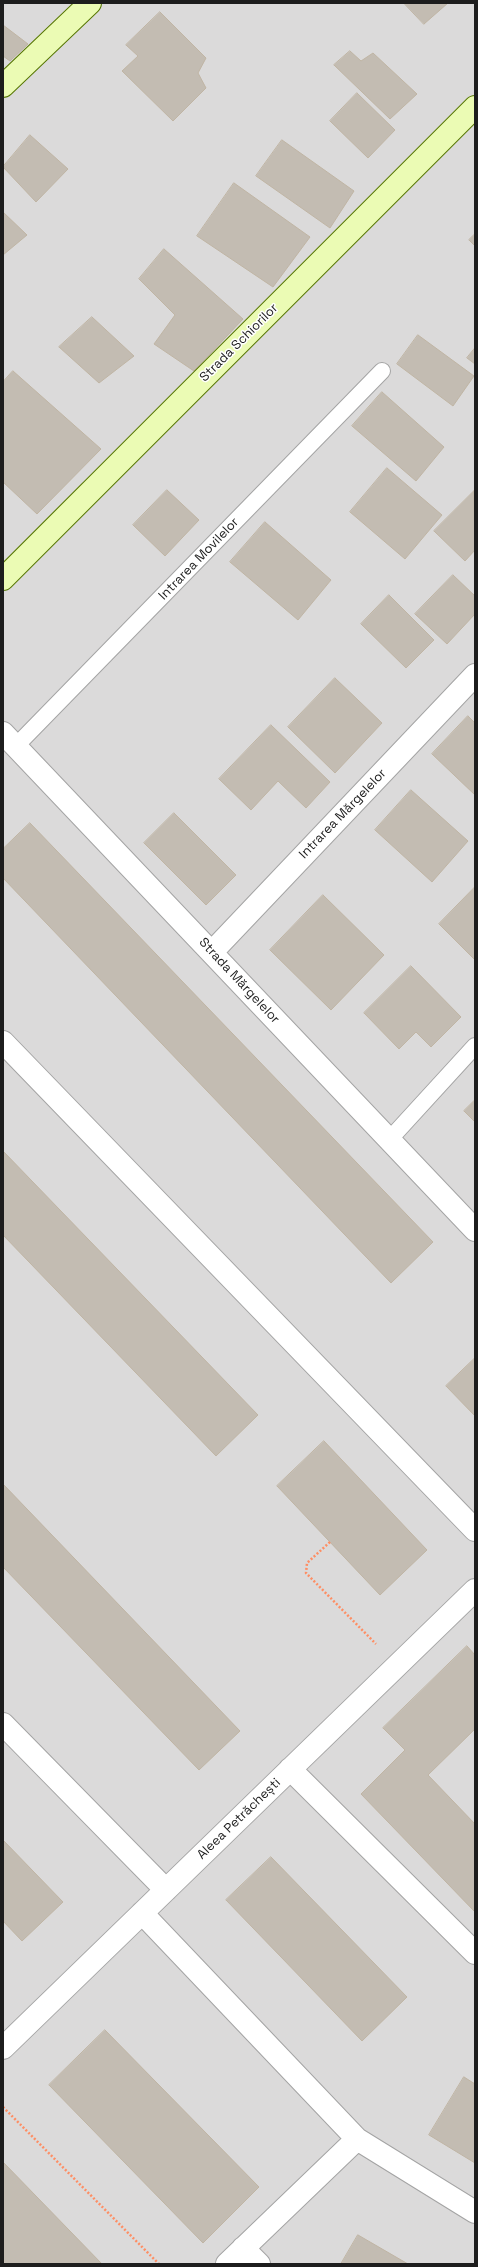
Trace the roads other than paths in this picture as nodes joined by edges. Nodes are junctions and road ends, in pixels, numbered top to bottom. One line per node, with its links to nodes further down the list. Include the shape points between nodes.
1 (90, 3): 2 (street)
2 (3, 86)
3 (475, 107): 5 (street, Strada Schiorilor)
4 (382, 371): 7 (lane, Intrarea Movilelor)
5 (3, 579)
6 (475, 675): 8 (street, Intrarea Mărgelelor)
7 (9, 740): 8 (street, Strada Mărgelelor)
8 (212, 952): 11 (street, Strada Mărgelelor)
9 (3, 1042): 13 (street)
10 (475, 1046): 11 (lane)
11 (389, 1140): 12 (street, Strada Mărgelelor)
12 (475, 1230)
13 (475, 1530)
14 (475, 1590): 16 (street, Aleea Petrăchești)
15 (3, 1724): 17 (street)
16 (290, 1769): 17 (street, Aleea Petrăchești); 19 (street)
17 (166, 1890): 18 (street, Aleea Petrăchești)
18 (142, 1913): 20 (street, Aleea Petrăchești); 21 (street)
19 (475, 1953)
20 (3, 2048)
21 (357, 2138): 22 (street); 23 (street)
22 (475, 2212)
23 (243, 2248): 24 (street); 25 (street)
24 (227, 2264)
25 (259, 2264)

